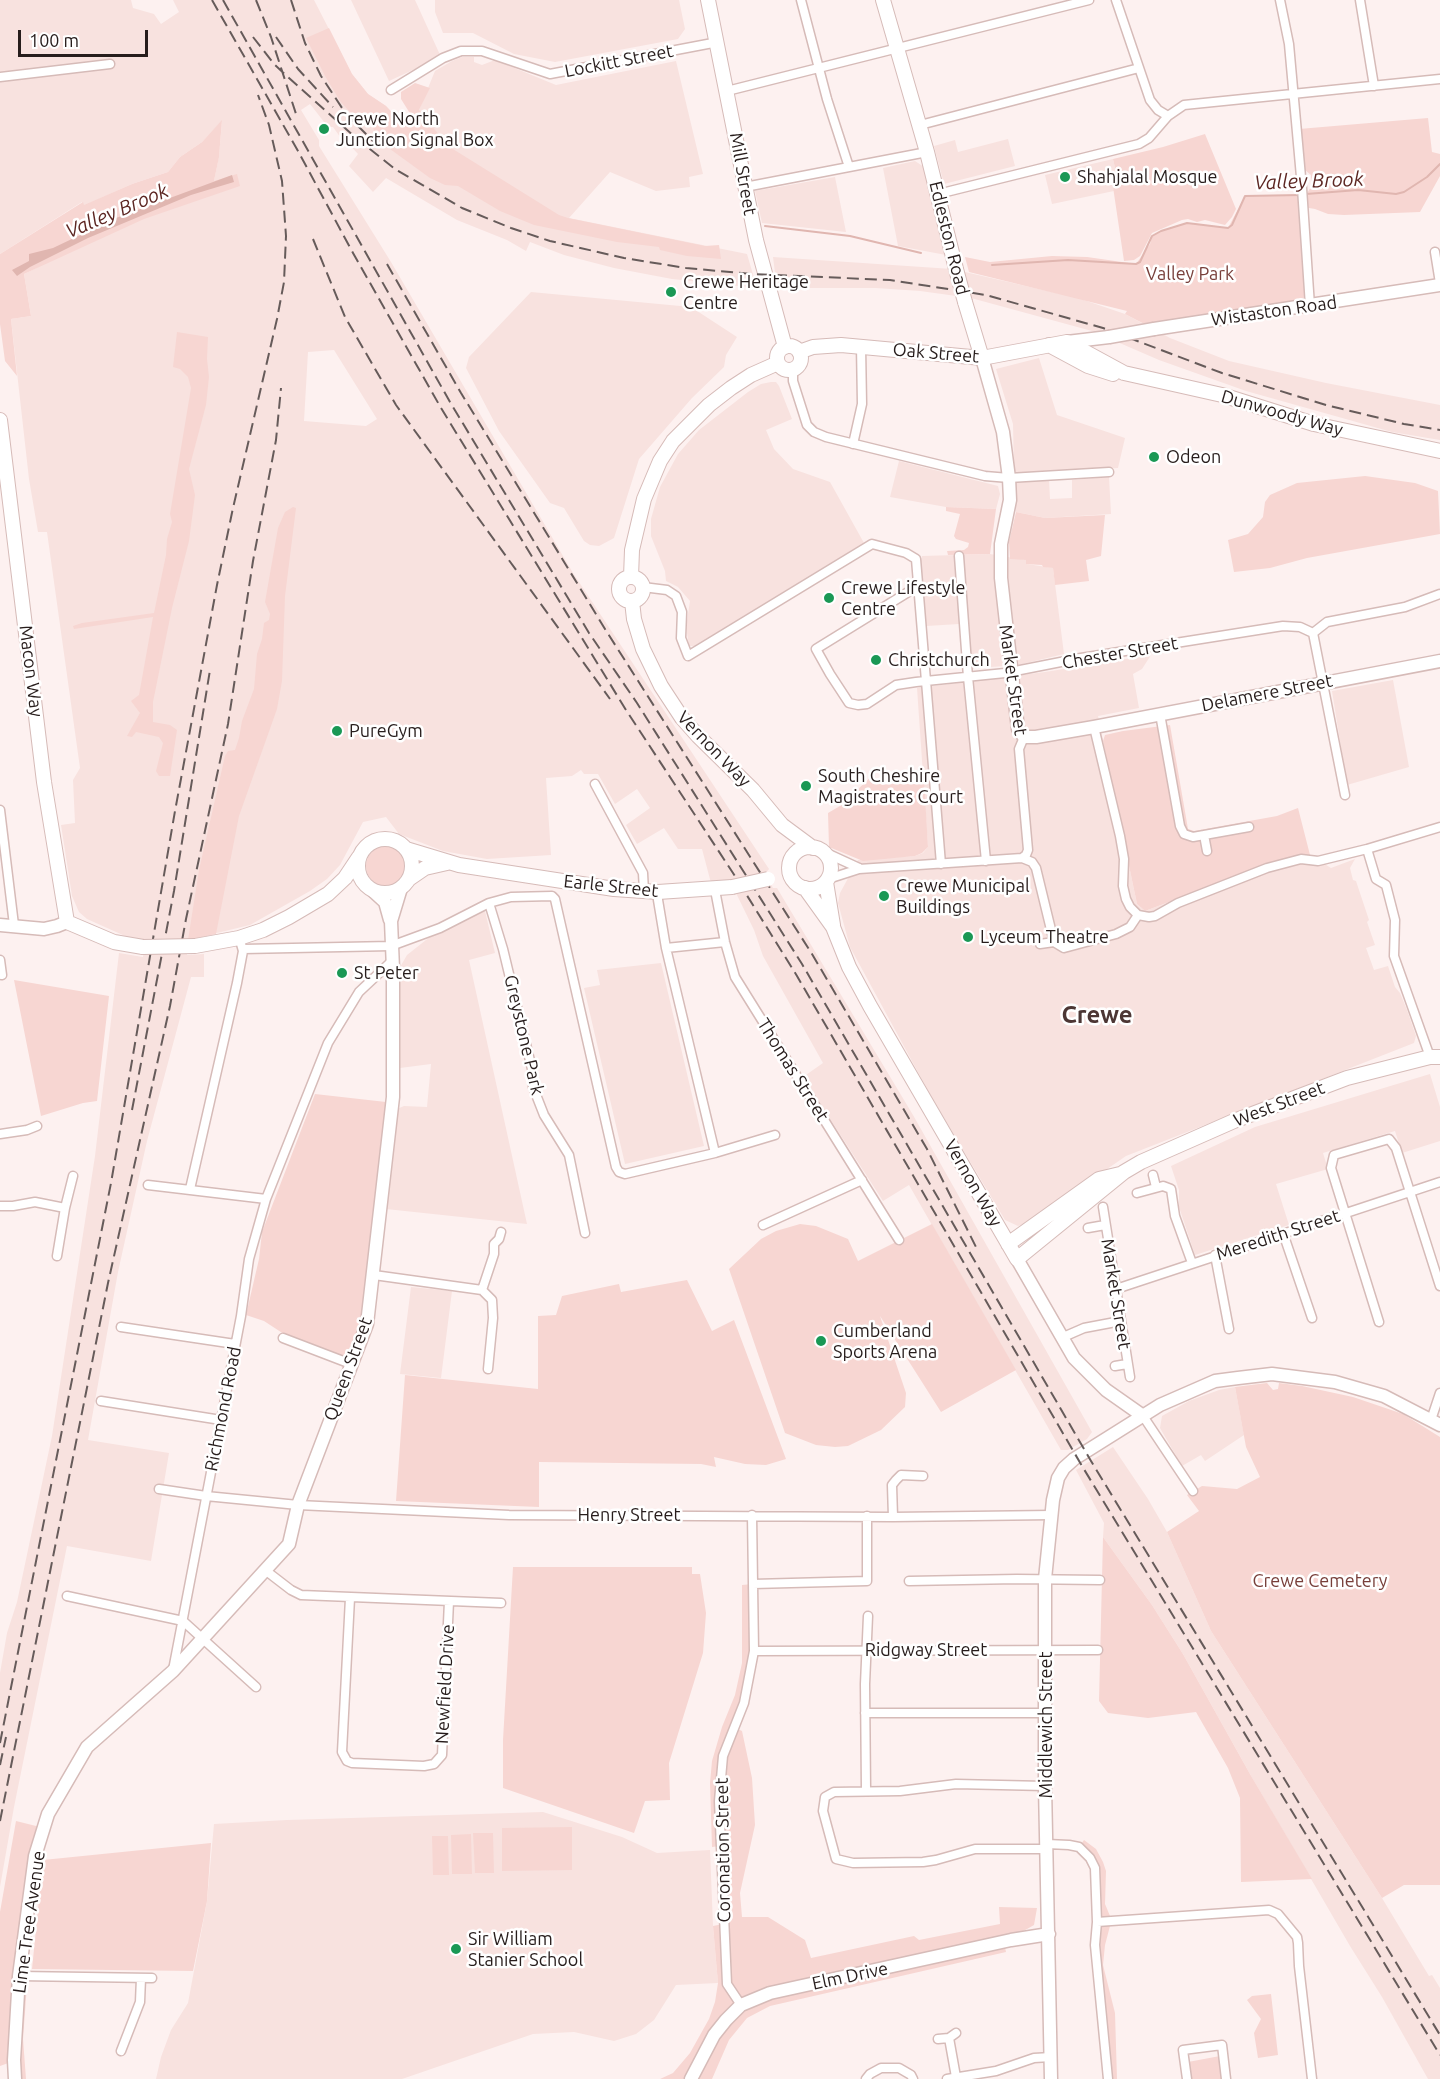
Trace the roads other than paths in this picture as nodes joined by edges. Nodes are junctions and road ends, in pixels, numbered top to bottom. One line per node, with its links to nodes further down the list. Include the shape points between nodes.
1 (708, 0): 8 (main road, Mill Street)
2 (801, 0): 12 (street)
3 (883, 0): 9 (main road, Edleston Road)
4 (1089, 0): 9 (street)
5 (1116, 0): 11 (street)
6 (1280, 0): 18 (street)
7 (1360, 0): 15 (street)
8 (718, 42): 16 (street, Lockitt Street, via 550,74 482,51 461,51); 17 (main road, Mill Street)
9 (898, 49): 12 (street); 20 (main road, Edleston Road)
10 (110, 64): 13 (street)
11 (1139, 68): 19 (street, via 1152,103); 20 (street)
12 (820, 69): 17 (street); 22 (street)
13 (0, 77)
14 (1440, 79): 15 (street)
15 (1374, 86): 18 (street)
16 (391, 90)
17 (728, 91): 23 (main road, Mill Street)
18 (1293, 94): 19 (street, via 1198,102 1184,105); 27 (street)
19 (1168, 116): 24 (street, via 1139,144)
20 (920, 125): 21 (main road, Edleston Road)
21 (927, 152): 22 (street); 24 (main road, Edleston Road)
22 (849, 167): 23 (street)
23 (746, 187): 32 (main road, Mill Street)
24 (938, 194): 34 (main road, Edleston Road, bridge)
25 (1435, 252): 26 (street)
26 (1440, 284): 27 (street, Wistaston Road)
27 (1310, 306): 28 (street, Wistaston Road, bridge)
28 (1107, 337): 29 (street, Oak Street); 36 (street, via 1102,352)
29 (1067, 342): 30 (main road, Oak Street); 36 (main road, Dunwoody Way)
30 (1049, 345): 34 (main road, Oak Street); 38 (main road, Dunwoody Way, via 1103,372)
31 (861, 346): 33 (main road, Oak Street, via 813,347); 34 (main road, Oak Street); 40 (street, via 862,404)
32 (785, 347): 33 (main road); 35 (main road, via 778,354)
33 (799, 352): 37 (main road, via 801,360)
34 (982, 358): 43 (street, Edleston Road, via 1003,432)
35 (778, 363): 37 (main road); 45 (main road, Vernon Way, via 751,375 709,405 673,441 644,499)
36 (1106, 364): 38 (main road, Dunwoody Way)
37 (793, 370): 40 (street, via 805,420 811,429)
38 (1124, 373): 41 (main road, Dunwoody Way, via 1222,395 1314,424)
39 (0, 420): 88 (main road, Macon Way, via 44,782)
40 (853, 444): 43 (street, via 985,476)
41 (1440, 451)
42 (1109, 472): 43 (street)
43 (1009, 477): 52 (street, Market Street, via 1009,511 1000,555)
44 (959, 556): 53 (street)
45 (631, 577): 47 (main road); 49 (main road, Vernon Way, via 621,582 618,592)
46 (918, 586): 47 (street, via 916,559 872,544 688,656 676,596 667,590); 54 (street); 54 (street, Chester Street, via 816,649 846,699 854,705 867,704 896,685)
47 (643, 587): 49 (main road, via 642,595)
48 (1440, 594): 50 (street, via 1405,607 1327,622)
49 (632, 602): 62 (main road, Vernon Way, via 643,649 670,701)
50 (1313, 633): 52 (street, Chester Street, via 1283,626); 55 (street)
51 (1440, 661): 55 (street, Delamere Street)
52 (1011, 671): 53 (street, Chester Street); 58 (street, Market Street, via 1018,729)
53 (968, 677): 54 (street, Chester Street); 72 (street)
54 (926, 682): 75 (street)
55 (1323, 682): 56 (street, Delamere Street); 60 (street)
56 (1160, 714): 57 (street, Delamere Street); 65 (street, via 1179,826 1184,834)
57 (1094, 727): 58 (street, Delamere Street); 86 (street, via 1120,836 1126,899)
58 (1024, 737): 71 (street, Market Street, via 1019,749 1028,850)
59 (595, 784): 83 (street)
60 (1345, 795)
61 (0, 810): 90 (street)
62 (782, 825): 67 (main road, Vernon Way); 74 (main road, Vernon Way, via 790,848)
63 (1249, 826): 65 (street)
64 (1440, 827): 68 (street)
65 (1204, 836): 69 (street)
66 (406, 849): 70 (main road, via 393,840 378,839); 73 (main road, Earle Street); 79 (main road, via 412,864)
67 (818, 849): 74 (main road, via 799,851); 76 (street); 78 (main road, via 828,857 831,866)
68 (1367, 849): 86 (street, via 1267,868 1155,916); 101 (street, via 1376,879 1386,885 1395,920 1394,956)
69 (1207, 851)
70 (358, 857): 81 (main road, via 358,874); 84 (main road, Earle Street, via 345,878)
71 (1022, 858): 72 (street); 93 (street, via 1036,868)
72 (986, 861): 75 (street)
73 (449, 862): 79 (main road, Earle Street, via 425,868); 83 (main road, Earle Street)
74 (790, 863): 77 (main road, Earle Street); 80 (main road, via 792,877)
75 (941, 864): 76 (street)
76 (859, 869): 78 (street)
77 (771, 879): 80 (main road, Earle Street); 82 (main road, Earle Street, bridge)
78 (827, 880): 80 (main road, via 818,887); 91 (main road, Vernon Way)
79 (405, 884): 81 (main road, via 388,894); 87 (street)
80 (801, 886): 91 (main road, Vernon Way)
81 (370, 890): 84 (main road, Earle Street, via 350,887); 87 (street, via 385,902)
82 (715, 890): 83 (main road, Earle Street); 92 (street, Thomas Street)
83 (651, 892): 97 (street, via 658,900)
84 (328, 894): 94 (main road, Earle Street)
85 (489, 903): 96 (street, Earle Street, via 440,928); 105 (street, Earle Street, via 511,897 555,899 619,1172 625,1174); 125 (street, Greystone Park, via 532,1069 533,1087 544,1115 569,1155)
86 (1138, 915): 93 (street, via 1130,927 1116,934 1064,948)
87 (391, 921): 96 (street, Queen Street)
88 (67, 922): 90 (street, via 44,929); 94 (main road, Earle Street, bridge, via 114,942 142,947)
89 (0, 925): 90 (street)
90 (14, 925)
91 (833, 927): 128 (main road, Vernon Way, via 870,1006)
92 (725, 942): 97 (street); 109 (street, Thomas Street, via 735,977)
93 (1054, 942): 95 (street)
94 (241, 943): 96 (street, Earle Street, via 264,948); 113 (street, via 237,983)
95 (1040, 944)
96 (391, 946): 99 (street, Queen Street)
97 (666, 948): 105 (street)
98 (0, 960): 100 (street)
99 (392, 961): 116 (street, Richmond Road, via 359,992 328,1043); 133 (street, Queen Street, via 393,1097)
100 (2, 975)
101 (1435, 1057): 106 (main road, West Street, via 1347,1078 1306,1093)
102 (37, 1126): 103 (street)
103 (0, 1134)
104 (775, 1135): 105 (street)
105 (715, 1153)
106 (1125, 1172): 128 (main road, West Street, via 1099,1179); 131 (main road, West Street)
107 (73, 1176): 119 (street)
108 (1153, 1176): 112 (street)
109 (862, 1180): 121 (street); 127 (street, Thomas Street)
110 (1440, 1182): 114 (street, Meredith Street)
111 (148, 1185): 113 (street)
112 (1156, 1187): 115 (street); 132 (street, via 1171,1189 1175,1216)
113 (190, 1189): 116 (street)
114 (1410, 1192): 120 (street, Meredith Street); 120 (street, via 1396,1148 1389,1139 1334,1155 1331,1168); 134 (street)
115 (1137, 1193)
116 (266, 1199): 144 (street, Richmond Road, via 249,1259)
117 (0, 1206): 119 (street, via 35,1202)
118 (1102, 1207): 122 (street, Market Street)
119 (65, 1208): 129 (street)
120 (1345, 1213): 126 (street, Meredith Street); 139 (street)
121 (763, 1225)
122 (1105, 1225): 123 (street, Market Street); 135 (street, Market Street)
123 (1088, 1228)
124 (501, 1232): 136 (street)
125 (585, 1233)
126 (1283, 1233): 130 (street, Meredith Street); 137 (street)
127 (899, 1240)
128 (1008, 1244): 131 (main road, Vernon Way)
129 (57, 1256)
130 (1215, 1256): 132 (street, Meredith Street); 141 (street)
131 (1017, 1259): 143 (street, Vernon Way)
132 (1192, 1263): 135 (street, Meredith Street)
133 (374, 1275): 136 (street); 145 (street, Queen Street, via 367,1324)
134 (1440, 1286)
135 (1116, 1289): 138 (street, Market Street)
136 (482, 1290): 148 (street, via 492,1300)
137 (1312, 1318)
138 (1121, 1321): 143 (street, via 1084,1328); 146 (street, Market Street)
139 (1379, 1322)
140 (121, 1327): 144 (street)
141 (1229, 1329)
142 (283, 1338): 145 (street)
143 (1061, 1338): 152 (street, Vernon Way, via 1074,1358 1106,1390)
144 (235, 1344): 153 (street, Richmond Road)
145 (351, 1364): 159 (street, Queen Street)
146 (1128, 1364): 147 (street, Market Street); 149 (street, Market Street)
147 (1115, 1366)
148 (488, 1369)
149 (1130, 1377)
150 (1440, 1393): 154 (street)
151 (101, 1401): 153 (street)
152 (1143, 1416): 154 (street, Middlewich Street, via 1178,1395 1215,1381 1272,1374 1335,1382 1384,1396); 157 (street); 161 (street, Middlewich Street, via 1064,1468 1058,1478)
153 (221, 1420): 158 (street, Richmond Road)
154 (1435, 1422)
155 (923, 1476): 163 (street, via 901,1475 892,1485)
156 (159, 1489): 158 (street, Henry Street)
157 (1193, 1491)
158 (206, 1496): 159 (street, Henry Street); 174 (street, Richmond Road)
159 (298, 1505): 160 (street, Henry Street, via 509,1515); 164 (street, Queen Street, via 289,1544)
160 (752, 1515): 162 (street, Henry Street); 168 (street, Coronation Street)
161 (1052, 1515): 163 (street, Henry Street); 165 (street, Middlewich Street)
162 (867, 1516): 163 (street, Henry Street); 168 (street, via 867,1581)
163 (893, 1517)
164 (265, 1570): 170 (street, via 301,1595); 175 (street, Queen Street)
165 (1045, 1579): 166 (street); 167 (street); 177 (street, Middlewich Street)
166 (1100, 1580)
167 (909, 1581)
168 (753, 1584): 179 (street, Coronation Street)
169 (67, 1596): 174 (street)
170 (350, 1598): 171 (street); 171 (street, Newfield Drive, via 342,1752 352,1763 424,1766 434,1764 442,1755)
171 (449, 1601): 172 (street)
172 (501, 1603)
173 (868, 1616): 176 (street)
174 (183, 1621): 175 (street); 180 (street, Richmond Road)
175 (202, 1639): 180 (street, Queen Street); 181 (street)
176 (866, 1650): 177 (street, Ridgway Street); 179 (street, Ridgway Street); 182 (street)
177 (1046, 1650): 178 (street, Ridgway Street); 183 (street, Middlewich Street)
178 (1098, 1650)
179 (754, 1651): 192 (street, Coronation Street, via 744,1703 723,1756 719,1801 727,1984)
180 (173, 1671): 189 (street, Lime Tree Avenue, via 87,1747 48,1814 35,1856)
181 (256, 1688)
182 (865, 1713): 183 (street); 185 (street)
183 (1046, 1713): 184 (street, Middlewich Street)
184 (1046, 1786): 185 (street, via 956,1784 900,1791); 186 (street, Middlewich Street)
185 (866, 1790): 186 (street, via 834,1792 825,1797 823,1811 836,1859 853,1863 923,1862 975,1849)
186 (1047, 1847): 187 (street, via 1079,1847 1090,1858 1095,1869); 188 (street, Middlewich Street)
187 (1097, 1922): 203 (street, via 1095,1946); 206 (street, via 1244,1911 1269,1910 1278,1914 1296,1937)
188 (1049, 1934): 192 (street, Elm Drive, via 770,1993); 195 (street, Middlewich Street)
189 (20, 1976): 190 (street); 198 (street, Lime Tree Avenue)
190 (141, 1978): 191 (street); 194 (street, via 140,2002)
191 (152, 1978)
192 (741, 2005): 199 (street, Elm Drive, via 714,2034)
193 (938, 2039): 197 (street, via 952,2036)
194 (121, 2051)
195 (1051, 2057): 196 (street, via 1027,2060); 202 (street, Middlewich Street)
196 (997, 2075): 197 (street)
197 (951, 2078)
198 (15, 2079)
199 (691, 2079)
200 (866, 2079): 201 (street, via 881,2068 899,2068)
201 (912, 2079)
202 (1051, 2079)
203 (1108, 2079)
204 (1187, 2079): 205 (street, via 1183,2050 1221,2045)
205 (1226, 2079)
206 (1312, 2079)

